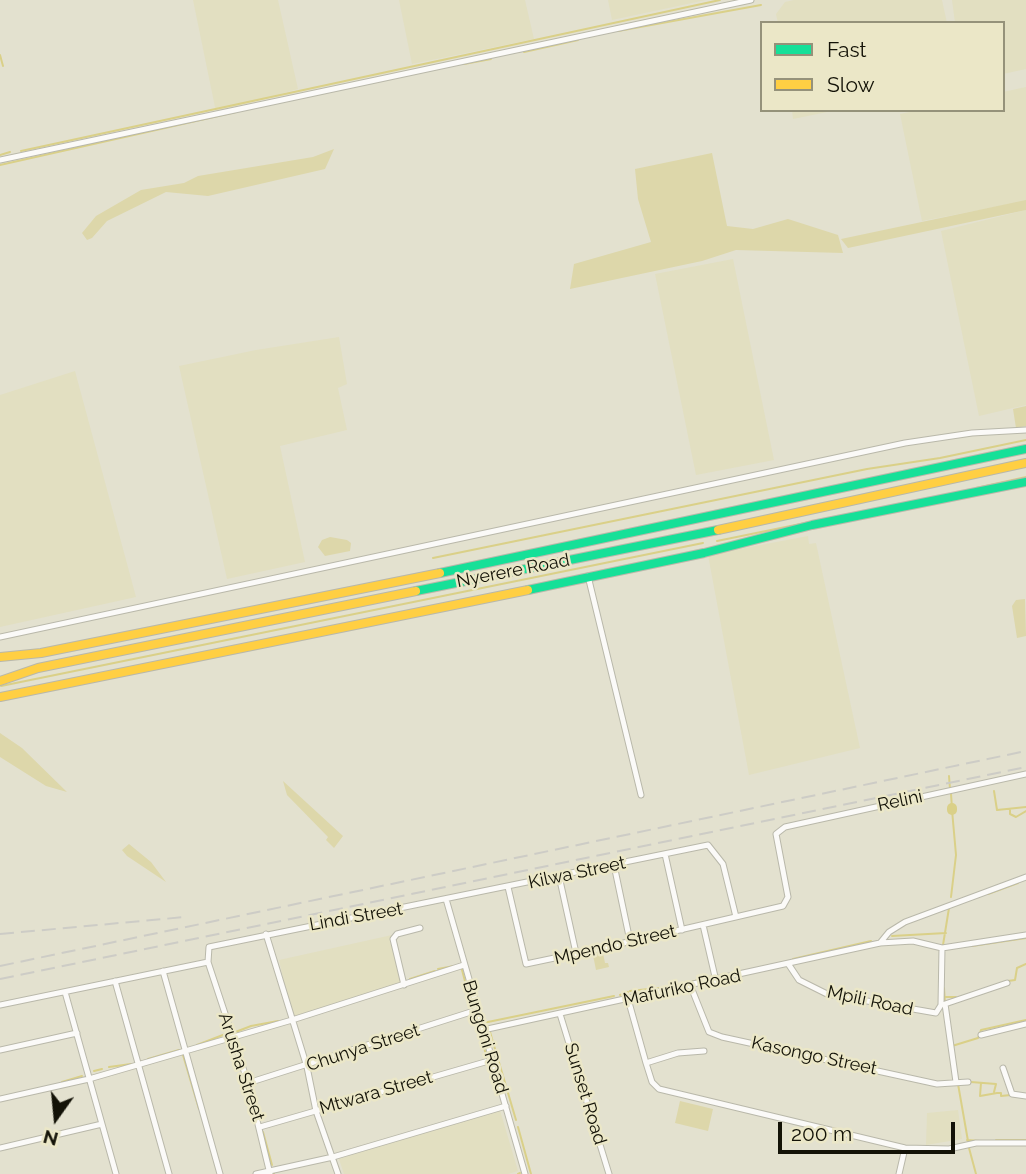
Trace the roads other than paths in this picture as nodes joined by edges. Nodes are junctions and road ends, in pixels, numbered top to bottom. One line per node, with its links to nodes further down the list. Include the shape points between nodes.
1 (751, 0): 2 (street)
2 (0, 160)
3 (1026, 429): 8 (street, via 905,443)
4 (1026, 449): 9 (main road, Nyerere Road, via 502,560 41,653)
5 (1026, 463): 10 (main road, Nyerere Road, via 51,665)
6 (1026, 482): 7 (main road)
7 (588, 576): 11 (main road); 13 (street)
8 (0, 637)
9 (0, 657)
10 (0, 681)
11 (0, 697)
12 (1026, 774): 14 (street, Relini, via 785,827)
13 (641, 795)
14 (776, 834): 21 (street, Mpendo Street, via 788,901)
15 (665, 855): 16 (street, Kilwa Street); 21 (street, Kilwa Street, via 708,845 723,864); 24 (street)
16 (614, 865): 17 (street, Kilwa Street); 27 (street)
17 (559, 876): 19 (street, Kilwa Street); 30 (street)
18 (1026, 877): 28 (street, Mafuriko Road, via 905,922)
19 (508, 887): 20 (street, Kilwa Street); 30 (street, Mpendo Street, via 527,964)
20 (446, 899): 25 (street, Lindi Street); 32 (street, Bungoni Road)
21 (736, 917): 22 (street, Mpendo Street)
22 (703, 925): 24 (street, Mpendo Street); 36 (street)
23 (419, 928): 38 (street, via 393,939)
24 (682, 930): 27 (street, Mpendo Street)
25 (266, 934): 31 (street, Lindi Street, via 209,947); 45 (street)
26 (1026, 936): 29 (street, Mafuriko Road)
27 (629, 941): 30 (street, Mpendo Street)
28 (880, 943): 29 (street, Mafuriko Road, via 913,941); 33 (street, Mafuriko Road)
29 (943, 948): 33 (street, Mpili Road, via 941,1005 936,1013 827,994 799,980)
30 (576, 953)
31 (208, 961): 34 (street); 50 (street, Arusha Street)
32 (464, 965): 38 (street); 43 (street, Bungoni Road)
33 (789, 965): 36 (street, Mafuriko Road)
34 (163, 971): 35 (street); 52 (street)
35 (116, 981): 40 (street); 56 (street)
36 (716, 981): 39 (street, Mafuriko Road)
37 (1007, 983): 62 (street, via 945,1004)
38 (404, 985): 45 (street)
39 (691, 987): 41 (street, Mafuriko Road); 62 (street, Kasongo Street, via 709,1032 937,1084)
40 (65, 992): 42 (street); 48 (street)
41 (628, 999): 44 (street, Mafuriko Road); 55 (street)
42 (0, 1005)
43 (477, 1010): 47 (street, Bungoni Road); 57 (street, Chunya Street)
44 (560, 1014): 47 (street, Mafuriko Road); 81 (street, Sunset Road)
45 (292, 1020): 50 (street); 57 (street)
46 (1026, 1024): 49 (street)
47 (483, 1030): 54 (street, Bungoni Road)
48 (77, 1033): 51 (street); 59 (street)
49 (981, 1035)
50 (232, 1038): 52 (street); 61 (street, Arusha Street)
51 (0, 1050)
52 (184, 1051): 56 (street); 77 (street)
53 (704, 1051): 55 (street)
54 (492, 1060): 65 (street, Bungoni Road); 66 (street, Mtwara Street)
55 (646, 1063): 71 (street, via 659,1089)
56 (139, 1064): 59 (street); 76 (street)
57 (307, 1067): 61 (street, Chunya Street); 66 (street)
58 (1003, 1069): 63 (street, via 1012,1094)
59 (89, 1079): 64 (street); 67 (street)
60 (968, 1082): 62 (street, Kasongo Street)
61 (248, 1083): 68 (street, Arusha Street)
62 (956, 1083)
63 (1026, 1096)
64 (0, 1099)
65 (506, 1106): 72 (street); 80 (street, Bungoni Road)
66 (316, 1111): 68 (street, Mtwara Street); 72 (street)
67 (102, 1124): 70 (street); 74 (street)
68 (260, 1128): 73 (street, Arusha Street)
69 (1026, 1143): 71 (street)
70 (0, 1148)
71 (905, 1148): 82 (street)
72 (333, 1157): 73 (street); 79 (street)
73 (270, 1172): 78 (street)
74 (116, 1173): 75 (street)
75 (107, 1174)
76 (169, 1174)
77 (220, 1174)
78 (256, 1174)
79 (338, 1174)
80 (525, 1174)
81 (609, 1174)
82 (899, 1174)

